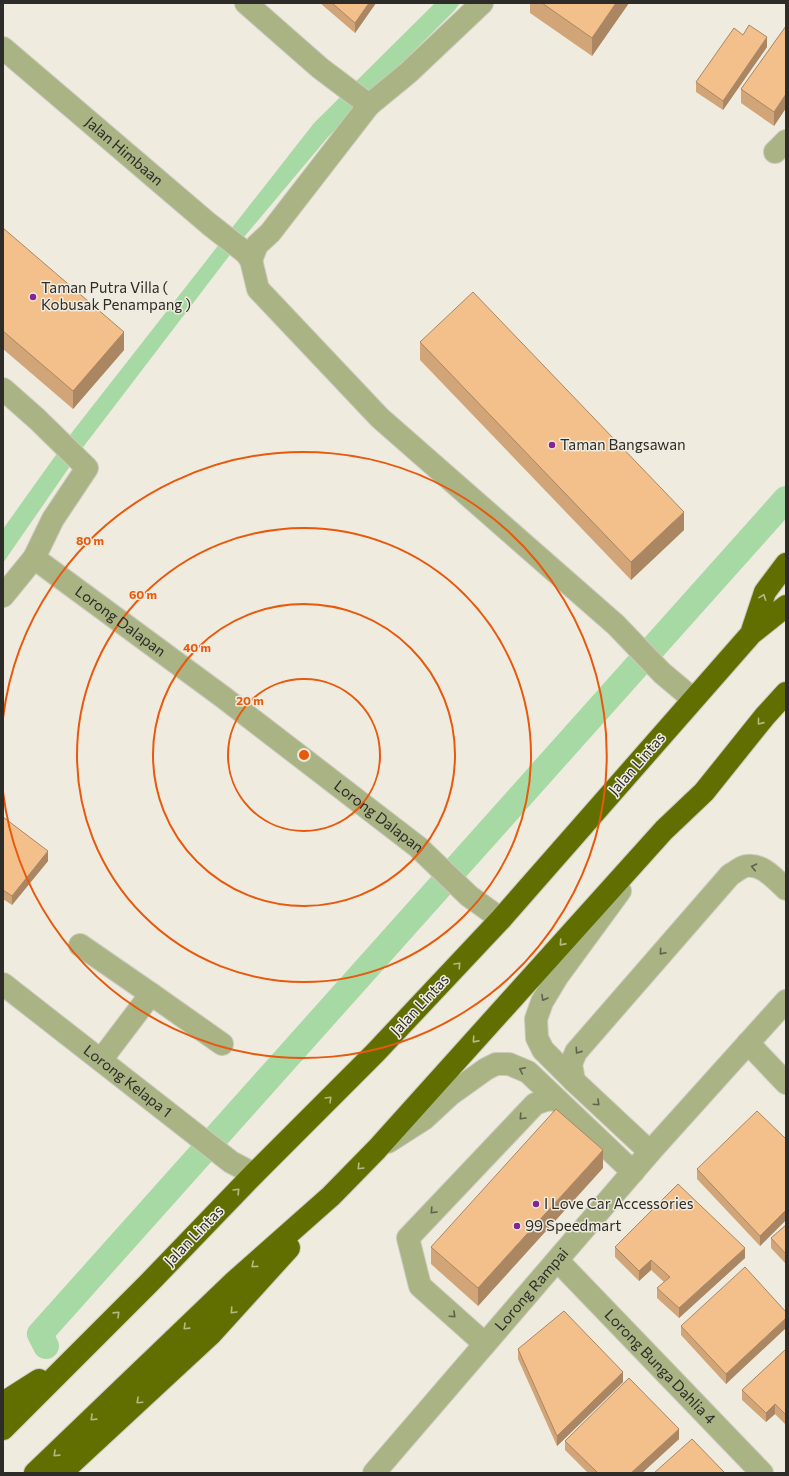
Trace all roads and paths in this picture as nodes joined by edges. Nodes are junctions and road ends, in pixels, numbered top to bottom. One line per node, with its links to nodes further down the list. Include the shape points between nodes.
1 (246, 3): 4 (street, via 320,68)
2 (482, 3): 4 (street, via 408,73)
3 (3, 48): 5 (street, Jalan Himbaan)
4 (369, 105): 5 (street, via 270,233)
5 (249, 256): 13 (street, via 258,289 380,418 616,625 662,673)
6 (3, 390): 7 (street, via 87,468 53,519)
7 (34, 558): 9 (street); 16 (street, Lorong Dalapan, via 223,697 418,847 470,896)
8 (786, 564): 11 (highway, Jalan Lintas, one-way to 8, via 765,592)
9 (3, 596)
10 (786, 606): 11 (highway, Jalan Lintas)
11 (751, 634): 13 (highway, Jalan Lintas)
12 (786, 693): 14 (highway, one-way to 14, via 704,792)
13 (693, 699): 16 (highway, Jalan Lintas)
14 (664, 830): 24 (street, one-way to 24, via 557,977 542,1002 536,1019 537,1038 543,1050); 27 (highway, one-way to 27)
15 (786, 888): 24 (street, one-way to 24, via 768,872 755,866 745,866 730,875 576,1052 571,1064)
16 (500, 919): 30 (highway, Jalan Lintas, one-way to 16, via 375,1053)
17 (80, 946): 19 (street)
18 (3, 984): 23 (street, Lorong Kelapa 1)
19 (151, 994): 22 (street); 23 (street)
20 (786, 1001): 21 (street, Lorong Rampai)
21 (748, 1043): 25 (street); 28 (street, Lorong Rampai)
22 (222, 1044)
23 (101, 1060): 30 (street, Lorong Kelapa 1, via 231,1162)
24 (574, 1081): 28 (street, one-way to 28)
25 (786, 1083)
26 (555, 1099): 27 (street, one-way to 27, via 528,1072 509,1064 496,1064 451,1094 424,1119); 29 (street); 33 (street, one-way to 33, via 535,1104 408,1238 420,1286)
27 (377, 1149): 31 (highway, one-way to 31)
28 (650, 1152): 29 (street, Lorong Rampai)
29 (633, 1172): 32 (street, Lorong Rampai)
30 (254, 1174): 34 (highway, Jalan Lintas, one-way to 30)
31 (331, 1196): 37 (highway, one-way to 37, via 278,1262 210,1335); 38 (highway, one-way to 38, via 235,1281)
32 (558, 1261): 33 (street, Lorong Rampai); 40 (street, Lorong Bunga Dahlia 4)
33 (485, 1344): 39 (street, Lorong Rampai)
34 (72, 1359): 35 (highway, Jalan Lintas); 36 (highway, Jalan Lintas)
35 (3, 1403)
36 (3, 1429)
37 (66, 1469)
38 (35, 1473)
39 (374, 1473)
40 (762, 1473)

